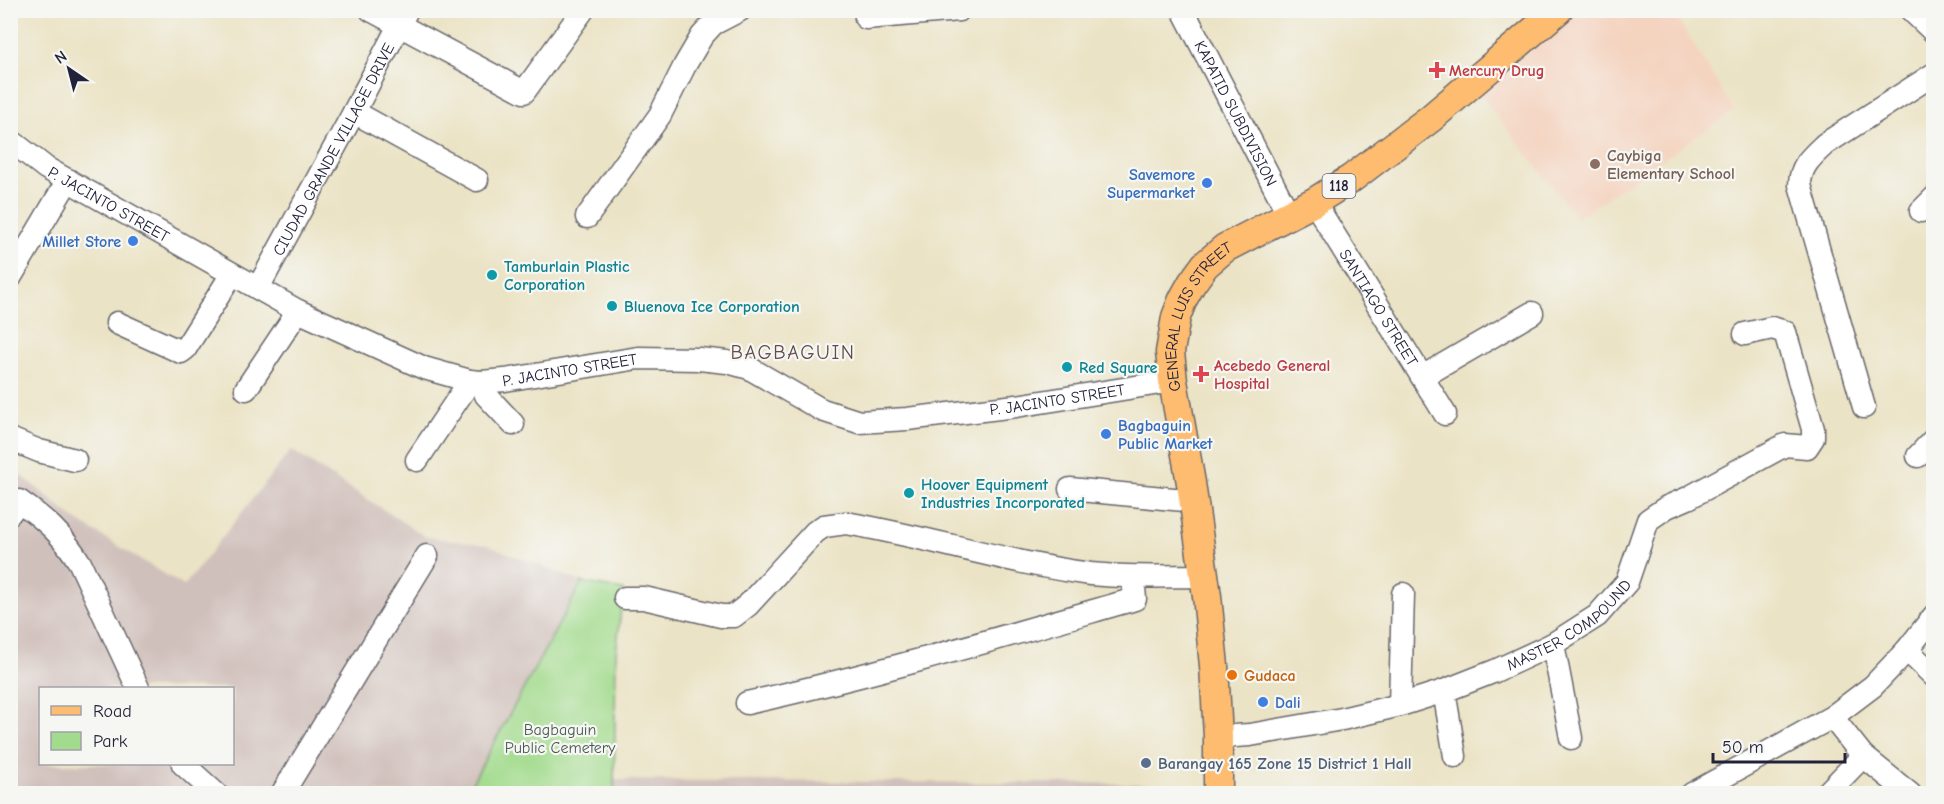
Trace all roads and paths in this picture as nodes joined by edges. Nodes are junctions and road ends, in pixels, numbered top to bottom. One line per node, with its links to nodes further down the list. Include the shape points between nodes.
1 (371, 10): 9 (street)
2 (583, 10): 9 (street, via 524,92)
3 (740, 10): 17 (street, via 713,24 702,36 660,115)
4 (959, 10): 8 (street)
5 (1183, 10): 16 (street, KAPATID SUBDIVISION)
6 (1558, 10): 16 (main road, GENERAL LUIS STREET / 118, via 1391,149)
7 (1911, 10): 10 (street)
8 (866, 18)
9 (404, 19): 12 (street, CIUDAD GRANDE VILLAGE DRIVE)
10 (1934, 32)
11 (1934, 74): 29 (street, via 1825,144 1800,176)
12 (354, 112): 15 (street); 20 (street, CIUDAD GRANDE VILLAGE DRIVE)
13 (10, 140): 14 (street, P. JACINTO STREET)
14 (68, 180): 18 (street, P. JACINTO STREET); 19 (street)
15 (477, 180)
16 (1302, 209): 25 (street, SANTIAGO STREET); 27 (main road, GENERAL LUIS STREET / 118, via 1225,248 1205,265 1179,308 1174,325 1170,351)
17 (587, 217)
18 (232, 274): 20 (street, P. JACINTO STREET); 23 (street, via 181,352)
19 (10, 278)
20 (258, 288): 21 (street, P. JACINTO STREET)
21 (298, 311): 26 (street, P. JACINTO STREET, via 424,368); 28 (street)
22 (1532, 313): 25 (street)
23 (117, 323)
24 (1745, 334): 46 (street, MASTER COMPOUND, via 1772,328 1785,332 1813,438 1807,447 1785,445 1648,520 1627,582 1597,616)
25 (1422, 377): 30 (street, SANTIAGO STREET)
26 (475, 381): 27 (street, P. JACINTO STREET, via 638,358 699,359 749,368 822,410 859,422 1016,406); 31 (street); 36 (street)
27 (1173, 381): 38 (main road, GENERAL LUIS STREET / 118)
28 (246, 389)
29 (1864, 407)
30 (1445, 414)
31 (513, 424)
32 (10, 439): 35 (street)
33 (1934, 439): 34 (street)
34 (1918, 456)
35 (75, 460)
36 (417, 460)
37 (1070, 489): 38 (street)
38 (1194, 501): 41 (main road, GENERAL LUIS STREET / 118)
39 (10, 513): 49 (street, via 19,501 57,531 69,546)
40 (427, 556): 60 (street)
41 (1204, 576): 42 (street); 54 (main road, GENERAL LUIS STREET / 118)
42 (1134, 577): 44 (street, via 1022,562 846,523 824,526 815,532 748,605 734,615); 51 (street, via 1135,599 829,685)
43 (1403, 594): 52 (street)
44 (625, 598)
45 (1934, 616): 47 (street)
46 (1553, 644): 50 (street, MASTER COMPOUND); 55 (street)
47 (1907, 650): 48 (street); 53 (street, via 1873,686)
48 (1934, 676)
49 (138, 687)
50 (1444, 691): 52 (street, MASTER COMPOUND); 56 (street)
51 (747, 703)
52 (1400, 705): 54 (street, MASTER COMPOUND, via 1250,735)
53 (1832, 717): 57 (street); 62 (street)
54 (1218, 737): 61 (main road, GENERAL LUIS STREET / 118)
55 (1571, 738)
56 (1455, 756)
57 (1863, 756): 63 (street); 64 (street)
58 (184, 765): 59 (street)
59 (216, 794)
60 (282, 794)
61 (1218, 794)
62 (1692, 794)
63 (1826, 794)
64 (1910, 794)

